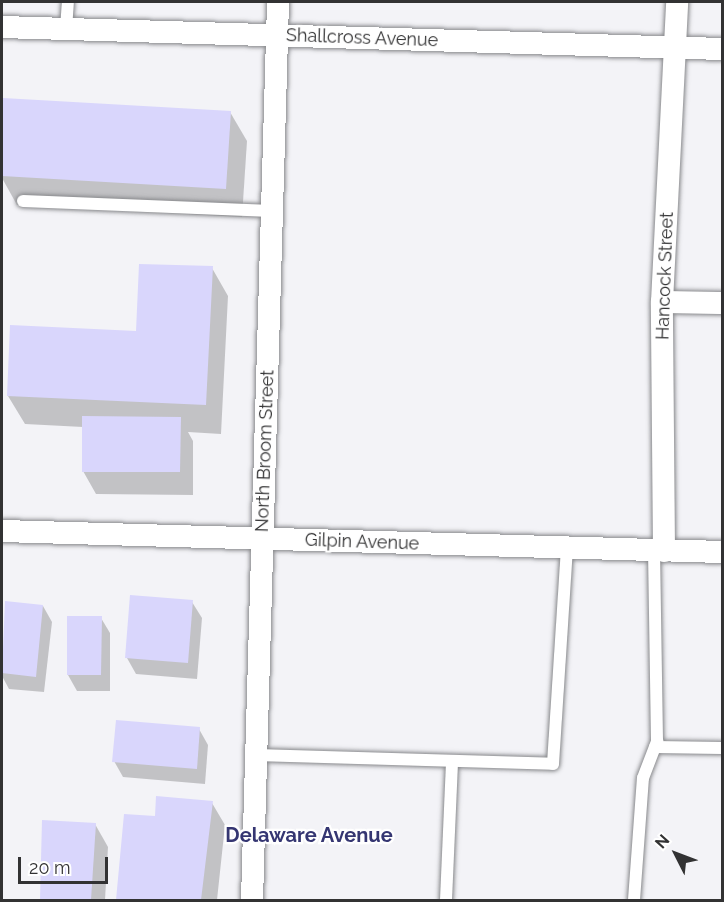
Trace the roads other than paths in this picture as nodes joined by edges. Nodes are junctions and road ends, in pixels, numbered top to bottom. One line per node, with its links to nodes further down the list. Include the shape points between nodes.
1 (68, 2): 5 (lane)
2 (278, 2): 6 (street, North Broom Street)
3 (677, 2): 7 (street, Hancock Street)
4 (2, 27): 5 (street, Shallcross Avenue)
5 (66, 29): 6 (street, Shallcross Avenue)
6 (277, 36): 7 (street, Shallcross Avenue); 10 (street, North Broom Street)
7 (676, 48): 8 (street, Shallcross Avenue); 11 (street, Hancock Street)
8 (723, 49)
9 (23, 201): 10 (lane)
10 (272, 211): 14 (street, North Broom Street)
11 (662, 302): 12 (street); 16 (street, Hancock Street)
12 (723, 303)
13 (2, 531): 14 (street, Gilpin Avenue)
14 (262, 539): 15 (street, Gilpin Avenue); 20 (street, North Broom Street)
15 (567, 548): 16 (street, Gilpin Avenue); 21 (lane, via 553,764)
16 (659, 551): 17 (street, Gilpin Avenue); 18 (lane)
17 (723, 552)
18 (655, 747): 19 (lane); 24 (lane, via 643,778)
19 (723, 748)
20 (256, 755): 21 (lane); 22 (street, North Broom Street)
21 (452, 761): 23 (lane)
22 (252, 900)
23 (446, 900)
24 (634, 900)

